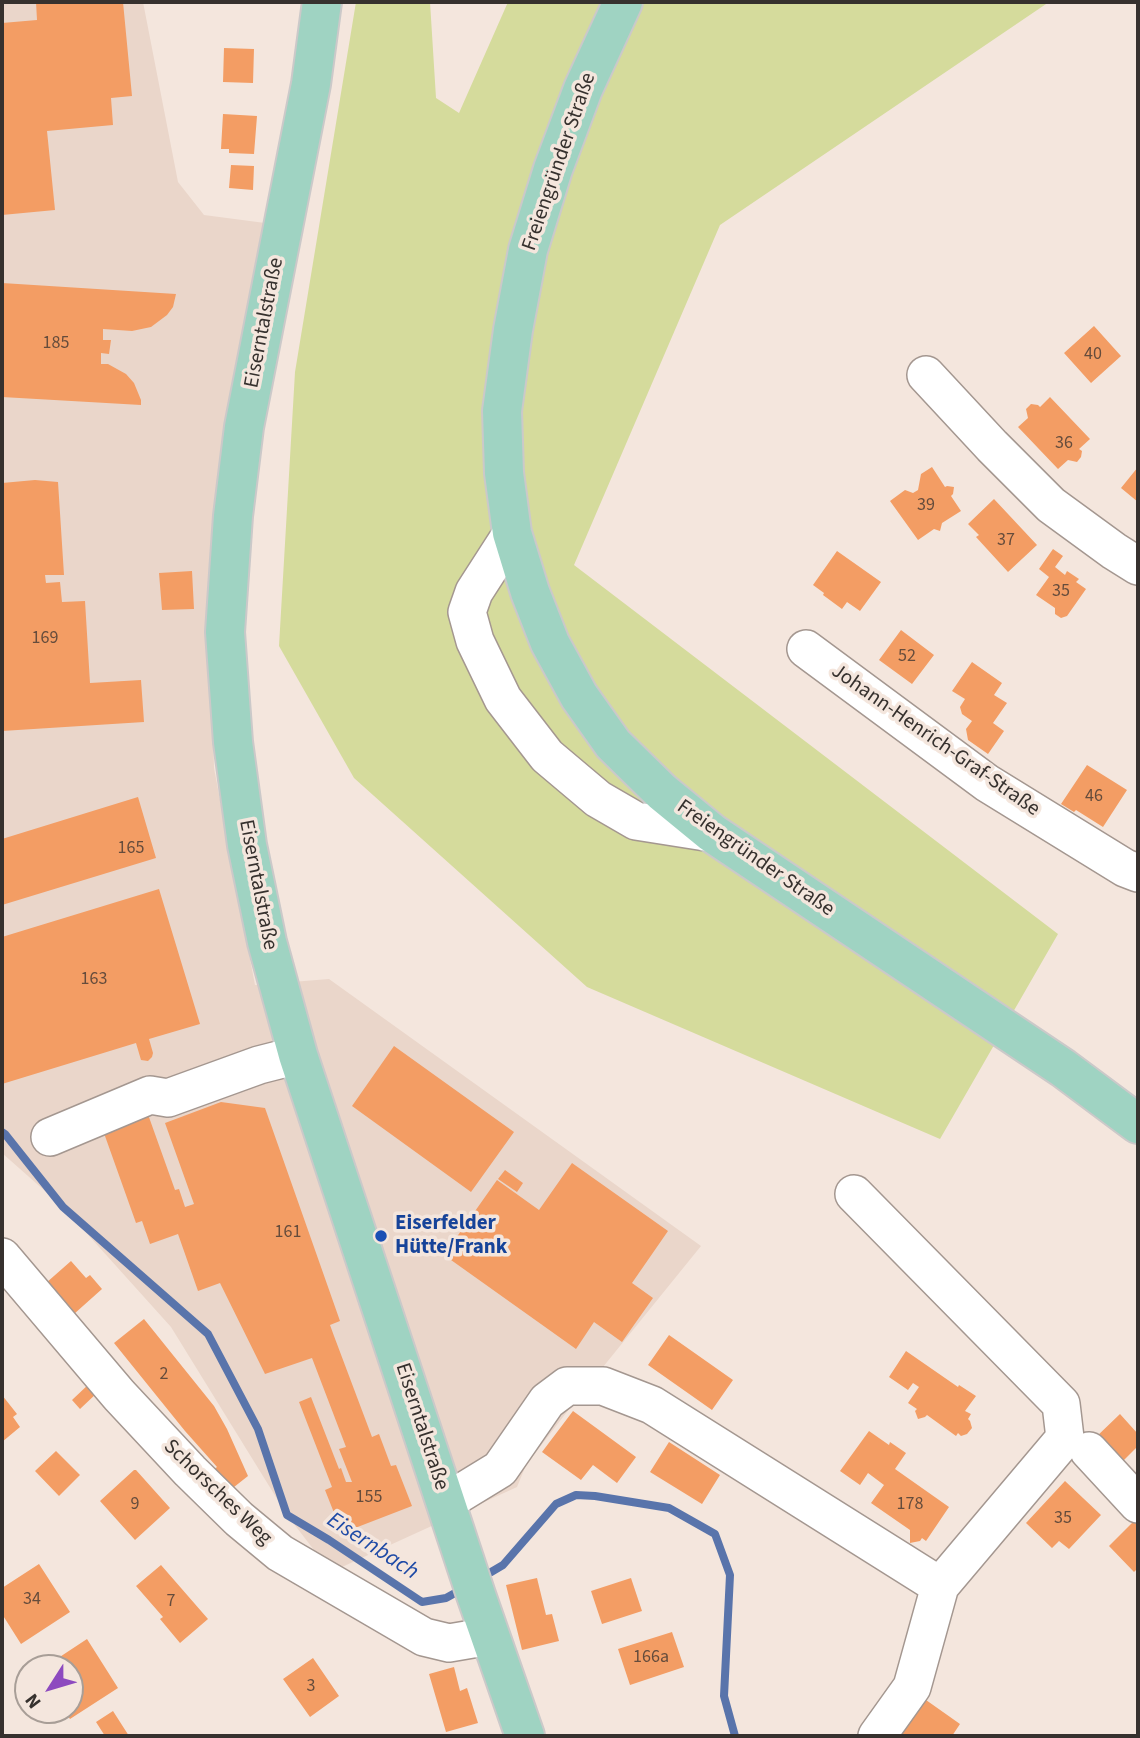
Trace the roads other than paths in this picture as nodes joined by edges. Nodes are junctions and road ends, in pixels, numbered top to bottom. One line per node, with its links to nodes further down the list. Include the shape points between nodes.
1 (322, 2): 9 (main road, Eiserntalstraße, via 312,83 244,426 225,632 247,845)
2 (623, 2): 4 (main road, Freiengründer Straße, via 579,100 528,250 502,411 503,473)
3 (926, 375): 5 (street, via 1051,505)
4 (513, 533): 7 (main road, Freiengründer Straße, via 550,643 579,696 613,744); 7 (street, via 474,592 467,612 475,641 503,699 547,756 597,799 636,821)
5 (1138, 566)
6 (806, 649): 8 (street, Johann-Henrich-Graf-Straße, via 987,783)
7 (712, 833): 10 (main road, Freiengründer Straße, via 1063,1068)
8 (1138, 873)
9 (298, 1055): 11 (street, via 169,1098 150,1095); 15 (main road, Eiserntalstraße)
10 (1138, 1125)
11 (50, 1137)
12 (854, 1194): 17 (street, via 1061,1404 1065,1438)
13 (2, 1257): 18 (street, Schorsches Weg, via 190,1471 280,1553 425,1637 449,1643)
14 (1088, 1451): 16 (street)
15 (446, 1502): 17 (street, via 500,1469 547,1401 567,1386 603,1386 652,1405); 18 (main road, Eiserntalstraße)
16 (1138, 1504)
17 (940, 1586): 20 (street, via 912,1687)
18 (490, 1636): 19 (main road, Eiserntalstraße)
19 (525, 1736)
20 (877, 1736)

